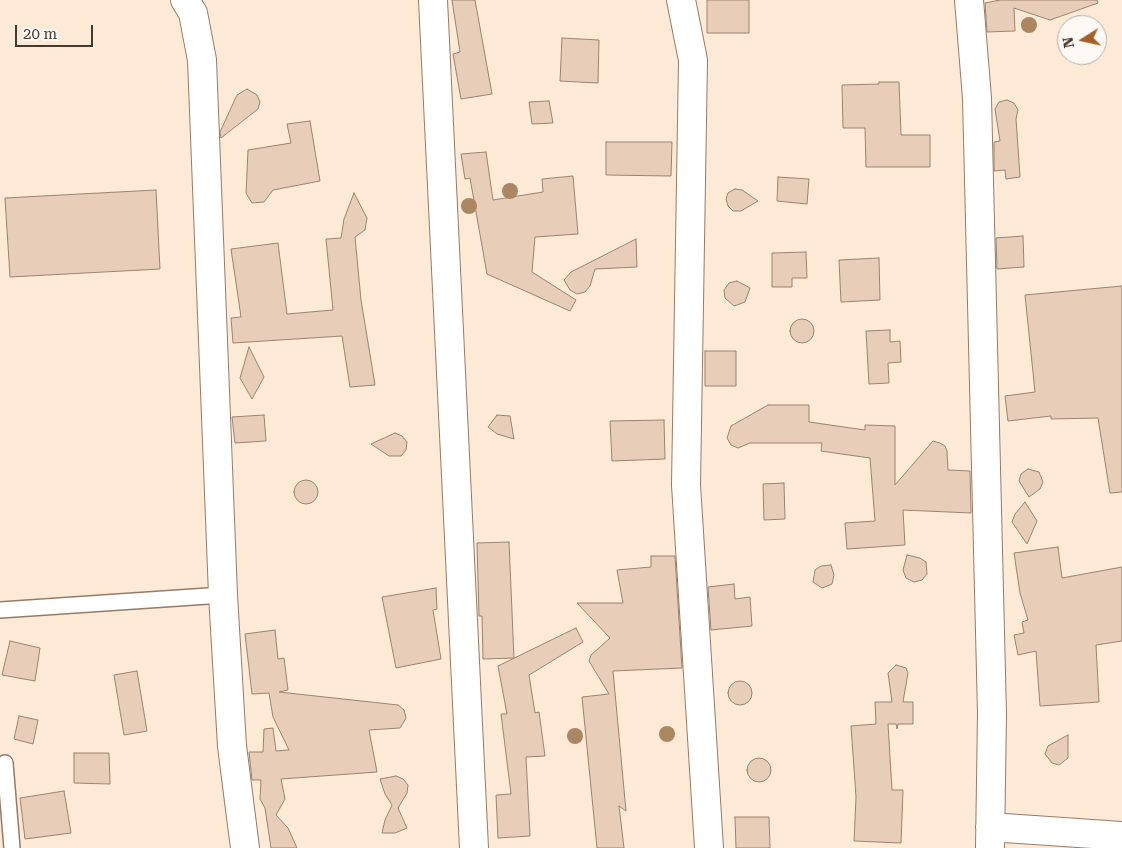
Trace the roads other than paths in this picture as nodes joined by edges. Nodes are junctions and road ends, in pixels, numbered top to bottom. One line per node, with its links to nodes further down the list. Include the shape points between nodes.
1 (185, 0): 5 (street, via 193,13 202,60)
2 (434, 0): 12 (street)
3 (681, 0): 13 (street, via 694,60 686,485)
4 (969, 0): 9 (street, via 977,98 992,714)
5 (224, 595): 6 (lane); 11 (street, via 232,746)
6 (0, 610)
7 (5, 763): 10 (lane)
8 (1122, 836): 9 (street)
9 (990, 837)
10 (12, 848)
11 (245, 848)
12 (474, 848)
13 (709, 848)

